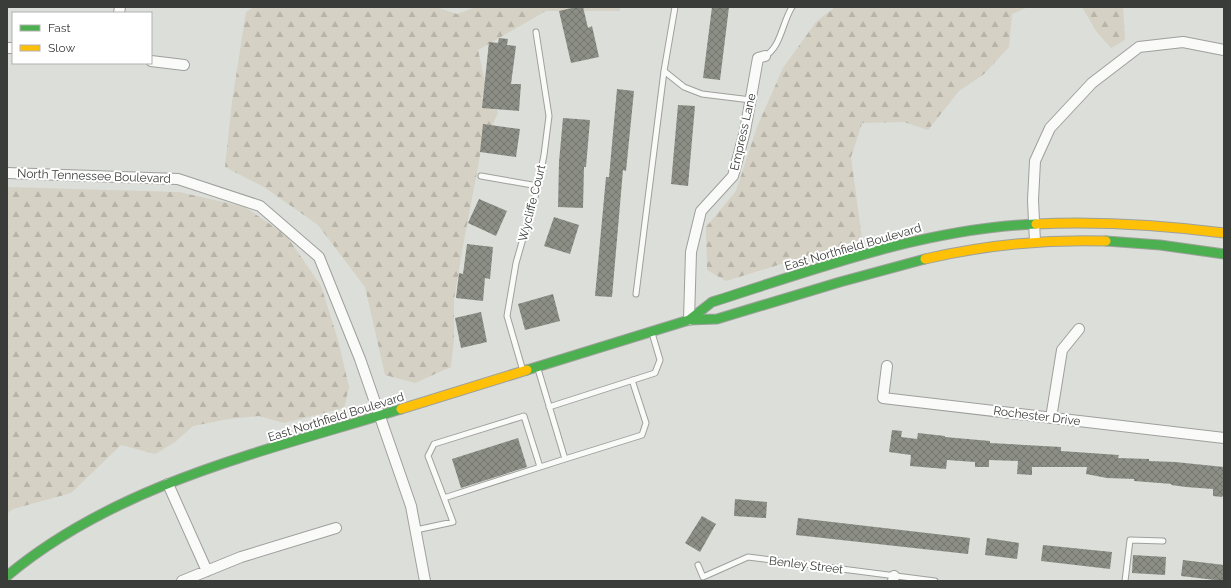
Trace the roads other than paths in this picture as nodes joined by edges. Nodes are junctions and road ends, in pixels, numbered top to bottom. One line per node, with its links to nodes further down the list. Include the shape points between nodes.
1 (675, 7): 8 (lane)
2 (792, 7): 5 (lane, via 772,52)
3 (536, 32): 12 (lane, Wycliffe Court, via 549,116)
4 (1224, 50): 13 (street, via 1183,42 1139,47 1092,83 1050,128 1035,161)
5 (765, 56): 9 (street, Empress Lane, via 758,58)
6 (152, 61): 7 (street)
7 (184, 65)
8 (664, 70): 9 (lane, via 684,87 702,94); 17 (lane)
9 (751, 100): 18 (street, Empress Lane, via 733,176 701,211 691,252)
10 (7, 173): 26 (street, North Tennessee Boulevard, via 178,179 260,206 319,257)
11 (481, 176): 12 (lane)
12 (538, 186): 23 (lane, Wycliffe Court, via 516,263 507,316)
13 (1034, 222): 14 (main road, East Northfield Boulevard, via 1168,225); 15 (street); 18 (main road, East Northfield Boulevard, via 967,230 905,242 712,302)
14 (1224, 233)
15 (1035, 242): 16 (main road, East Northfield Boulevard, via 1112,242 1191,248); 18 (main road, East Northfield Boulevard, via 966,251 893,267 717,320)
16 (1224, 254)
17 (636, 294)
18 (689, 320): 20 (main road, East Northfield Boulevard)
19 (1079, 329): 27 (street, via 1062,350)
20 (651, 332): 22 (main road, East Northfield Boulevard); 24 (lane, via 660,360 655,373)
21 (887, 366): 27 (street, Rochester Drive, via 883,398)
22 (537, 368): 23 (main road, East Northfield Boulevard); 25 (lane)
23 (524, 372): 26 (main road, East Northfield Boulevard)
24 (632, 380): 25 (lane); 29 (lane, via 646,423 642,435)
25 (549, 407): 29 (lane)
26 (380, 416): 31 (main road, East Northfield Boulevard, via 213,467); 34 (street, North Tennessee Boulevard, via 411,506)
27 (1051, 418): 28 (street, Rochester Drive)
28 (1224, 438)
29 (566, 459): 30 (lane)
30 (540, 467): 32 (lane); 32 (lane, via 524,416 434,444 428,456)
31 (168, 484): 37 (street); 38 (main road, East Northfield Boulevard, via 80,523 17,566)
32 (444, 498): 34 (lane, via 453,522)
33 (336, 528): 37 (street, via 241,557)
34 (416, 530): 41 (street, North Tennessee Boulevard)
35 (1163, 541): 43 (lane, via 1130,540)
36 (698, 565): 39 (lane, Benley Street, via 703,578 748,557)
37 (207, 571): 40 (street)
38 (7, 576)
39 (893, 579): 42 (lane, Benley Street)
40 (182, 581)
41 (425, 581)
42 (935, 581)
43 (1125, 581)

